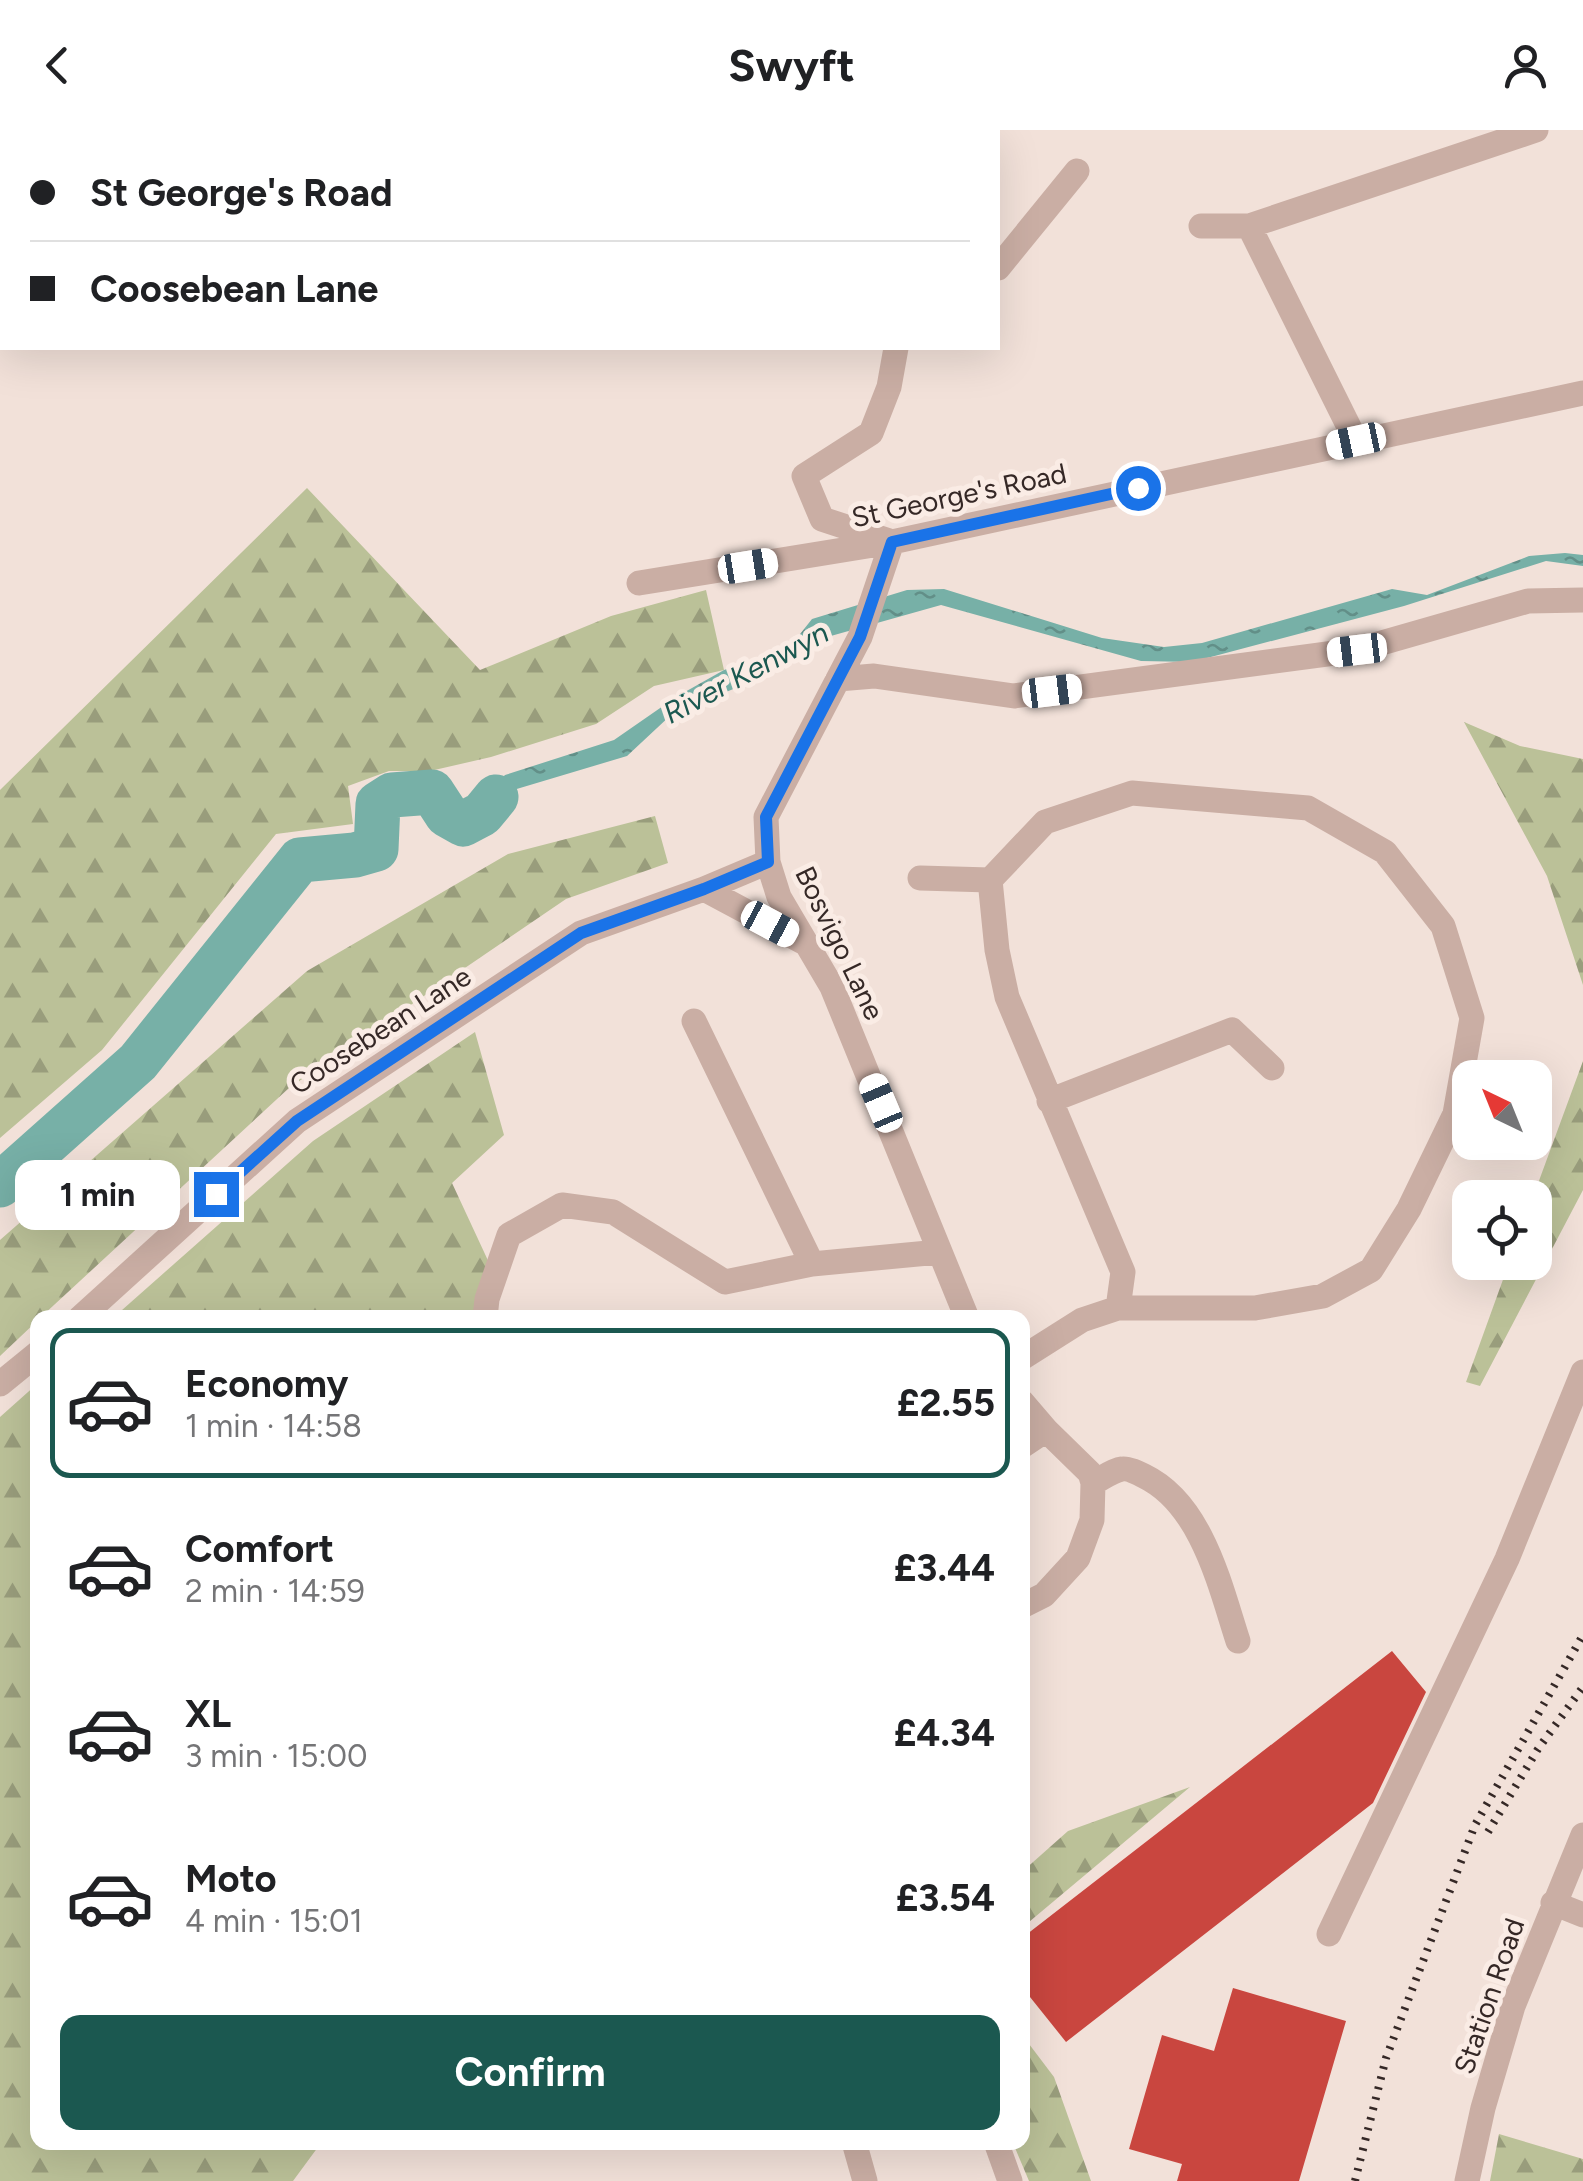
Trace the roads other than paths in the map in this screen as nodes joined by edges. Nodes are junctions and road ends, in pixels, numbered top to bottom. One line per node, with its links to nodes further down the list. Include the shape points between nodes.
1 (1536, 130): 4 (street)
2 (1077, 171): 5 (street)
3 (1201, 226): 4 (street)
4 (1248, 226): 8 (street)
5 (1000, 266)
6 (896, 350): 9 (street, via 890,387 871,433 804,476 822,519)
7 (1583, 393): 8 (street, St George's Road)
8 (1356, 441): 9 (street, St George's Road)
9 (892, 542): 10 (street, St George's Road); 12 (street, Bosvigo Lane, via 860,637)
10 (639, 583)
11 (1583, 600): 12 (street, via 1528,601 1357,650 1014,696 874,676)
12 (838, 679): 13 (street, Bosvigo Lane, via 766,817)
13 (768, 862): 16 (street, Coosebean Lane); 17 (street, Bosvigo Lane)
14 (920, 878): 15 (street)
15 (990, 880): 20 (street, via 1007,997); 23 (street, via 1045,822 1132,793 1308,808 1385,852 1443,926 1472,1018 1455,1114 1371,1270 1324,1296 1255,1308)
16 (704, 889): 17 (street); 24 (street, Coosebean Lane, via 581,933 297,1121)
17 (803, 942): 21 (street, Bosvigo Lane, via 832,987)
18 (694, 1021): 22 (street)
19 (1272, 1068): 20 (street, via 1232,1030)
20 (1049, 1101): 23 (street, via 1123,1272)
21 (939, 1252): 22 (street); 26 (street, Bosvigo Lane)
22 (812, 1264): 25 (street, via 725,1282 613,1212 562,1205 509,1235)
23 (1118, 1308): 27 (street, via 1082,1320)
24 (89, 1310)
25 (486, 1310)
26 (964, 1310)
27 (1030, 1353)
28 (30, 1360): 30 (street)
29 (1583, 1372): 40 (street, via 1507,1558)
30 (0, 1384)
31 (1030, 1411): 32 (street)
32 (1046, 1430): 33 (street); 34 (street)
33 (1030, 1441)
34 (1094, 1483): 35 (street, via 1092,1520 1078,1558); 36 (street, via 1122,1469 1134,1471 1178,1503 1214,1570)
35 (1030, 1602)
36 (1238, 1642)
37 (1583, 1835): 38 (street, Station Road)
38 (1553, 1902): 39 (street); 45 (street, Station Road, via 1513,2006)
39 (1583, 1916)
40 (1329, 1934)
41 (856, 2150): 43 (street)
42 (999, 2150): 44 (street)
43 (865, 2181)
44 (1010, 2181)
45 (1467, 2181)

